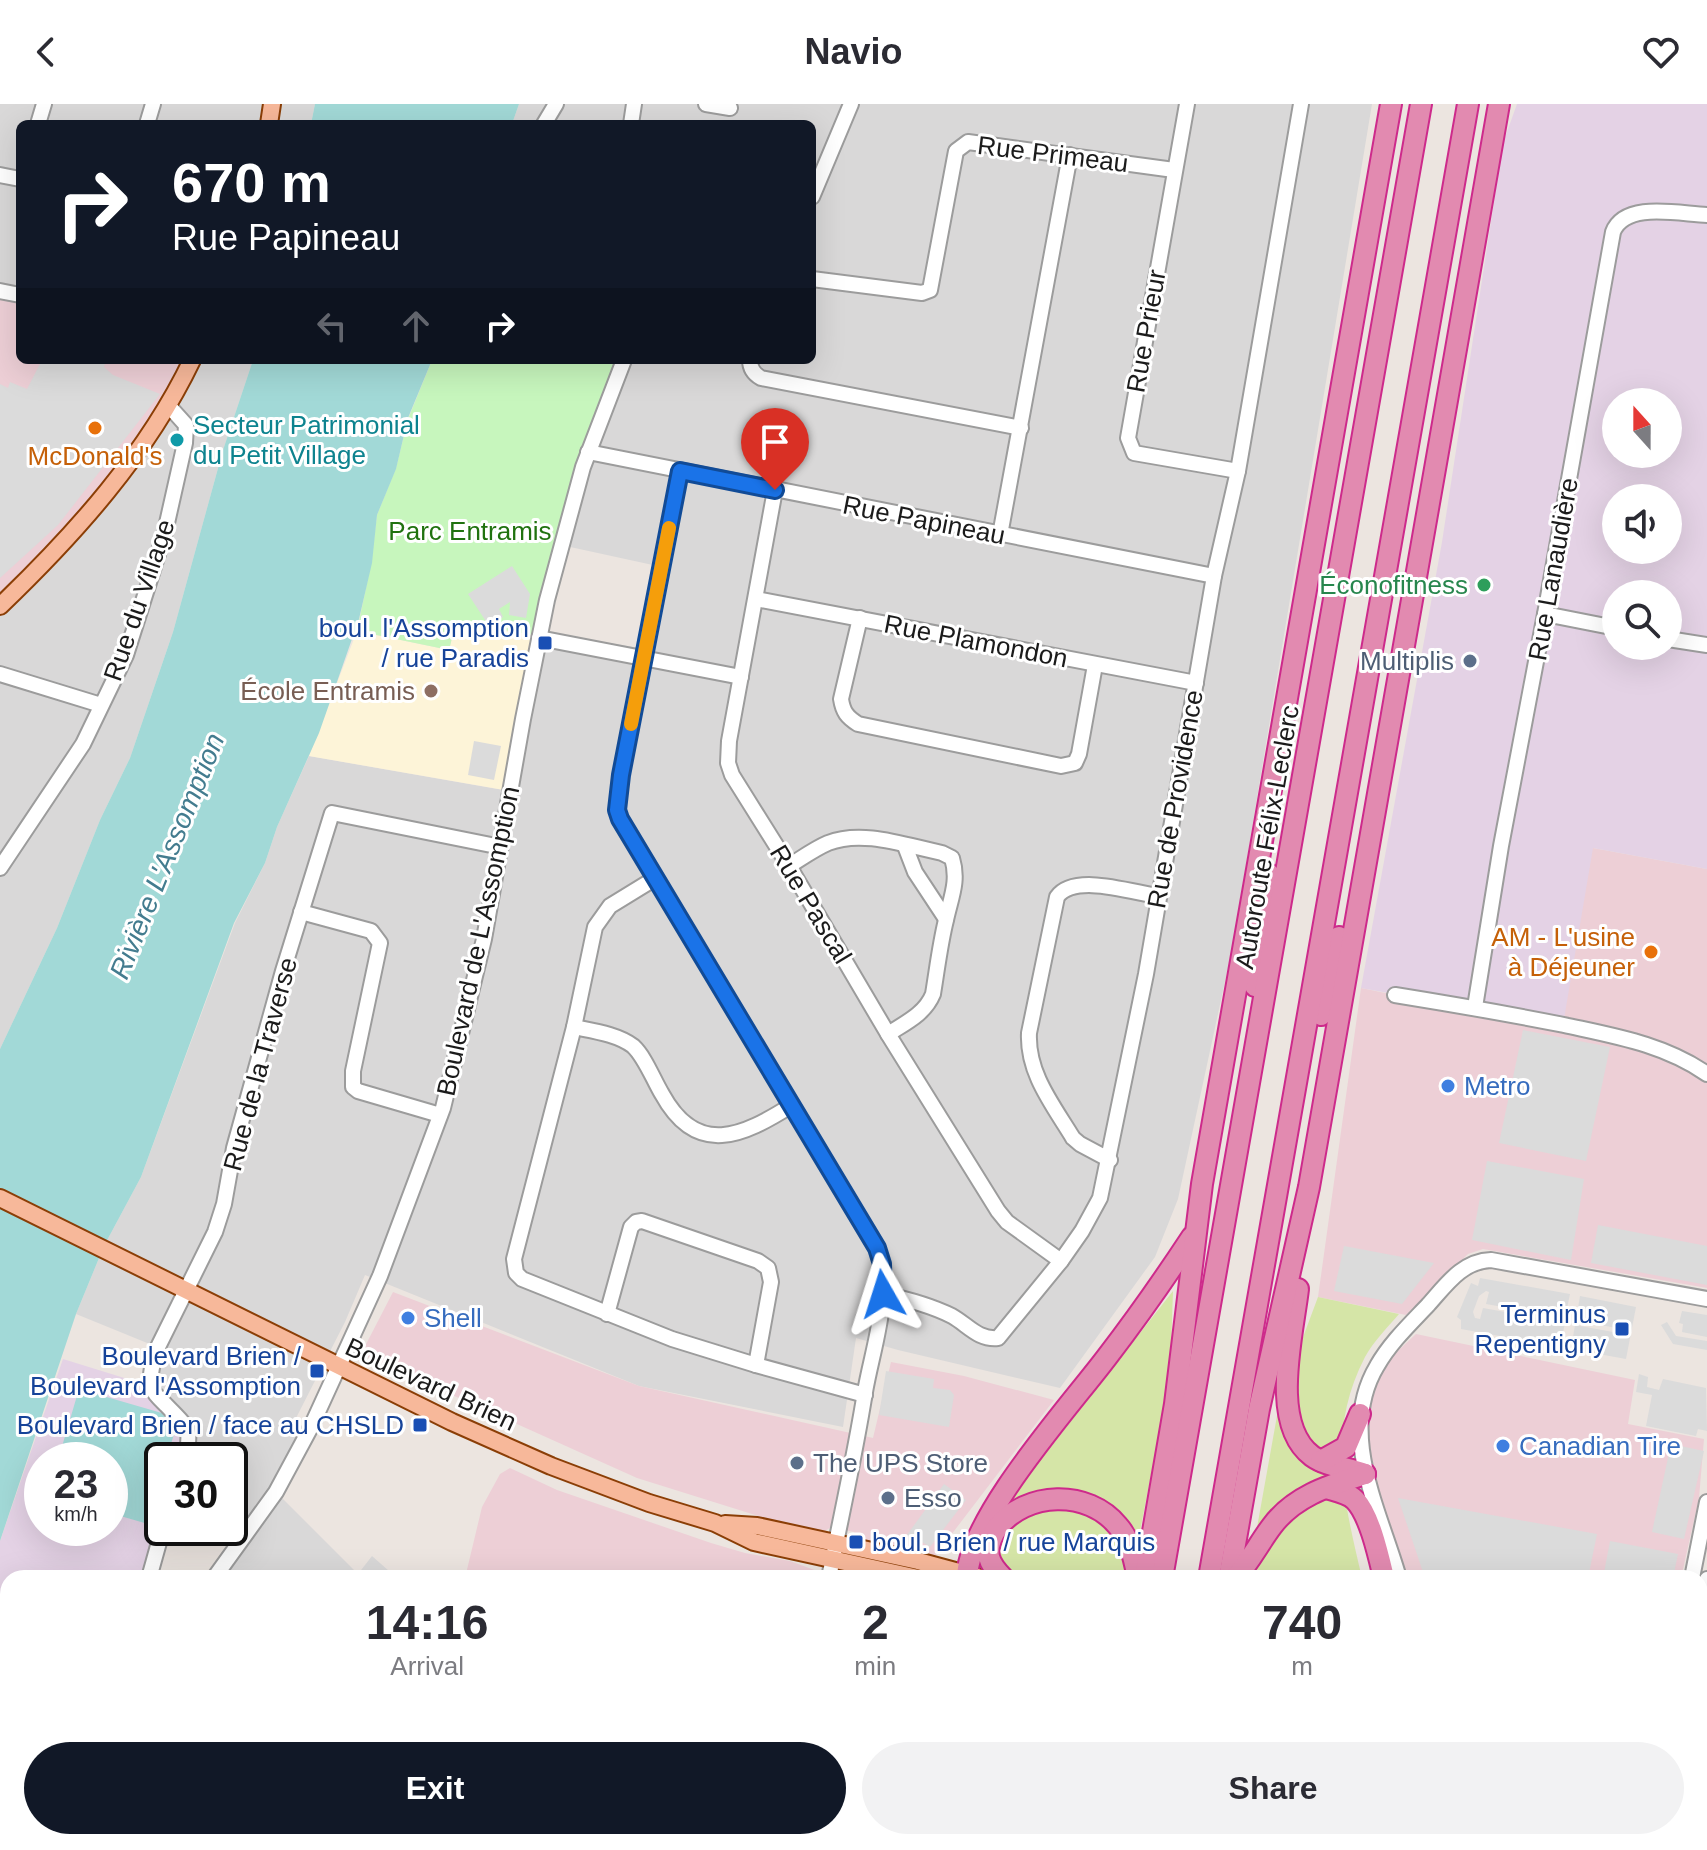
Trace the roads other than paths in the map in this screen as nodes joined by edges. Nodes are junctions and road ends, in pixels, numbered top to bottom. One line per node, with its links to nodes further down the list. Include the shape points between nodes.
1 (706, 104): 9 (street)
2 (851, 104): 12 (street)
3 (1187, 104): 11 (street, Rue Prieur)
4 (1301, 104): 22 (street, Rue de Providence)
5 (1391, 104): 33 (highway)
6 (1421, 104): 57 (highway, Autoroute Félix-Leclerc)
7 (1468, 104): 62 (highway)
8 (1499, 104): 41 (highway)
9 (730, 106)
10 (1070, 155): 11 (street, Rue Primeau); 14 (street, Rue Primeau, via 980,142 960,146 930,290); 19 (street)
11 (1174, 170): 22 (street, Rue Prieur, via 1129,443 1134,453)
12 (816, 187)
13 (1707, 215): 28 (street, Rue Lanaudière, via 1638,212 1621,218 1613,232)
14 (816, 280)
15 (190, 364): 18 (main road)
16 (622, 364): 20 (street, Boulevard de L'Assomption)
17 (751, 364): 19 (street, via 761,378)
18 (168, 405): 27 (main road, via 94,506); 40 (street, Rue du Village, via 186,425 169,517 126,655)
19 (1021, 428): 24 (street)
20 (588, 452): 21 (street, Rue Papineau); 31 (street, Boulevard de L'Assomption)
21 (680, 471): 23 (street, Rue Papineau); 35 (street)
22 (1238, 471): 25 (street, Rue de Providence)
23 (775, 490): 24 (street, Rue Papineau); 26 (street, Rue Pascal)
24 (1000, 535): 25 (street, Rue Papineau)
25 (1214, 576): 39 (street, Rue de Providence)
26 (756, 599): 29 (street, Rue Plamondon); 38 (street, Rue Pascal)
27 (0, 606)
28 (1545, 614): 30 (street); 51 (street, Rue Lanaudière)
29 (860, 618): 36 (street, Rue Plamondon); 36 (street, via 841,699 848,717 858,724 1061,766 1075,763 1079,754)
30 (1602, 625)
31 (539, 638): 35 (street); 43 (street, Boulevard de L'Assomption)
32 (1682, 641): 34 (street)
33 (1297, 645): 57 (highway); 61 (highway)
34 (1703, 645)
35 (644, 658): 38 (street); 46 (street, via 617,810)
36 (1095, 665): 39 (street, Rue Plamondon)
37 (0, 674): 40 (street)
38 (741, 677): 45 (street, Rue Pascal, via 728,763)
39 (1196, 683): 47 (street, Rue de Providence)
40 (101, 705): 44 (street, Rue du Village, via 83,744)
41 (1389, 727): 59 (highway); 62 (highway, via 1358,840)
42 (905, 846): 45 (street, via 845,838); 49 (street, via 915,872); 49 (street, via 952,858 955,885)
43 (501, 847): 48 (street, Rue de la Traverse, via 332,813); 56 (street, Boulevard de L'Assomption)
44 (1, 863)
45 (789, 866): 53 (street, Rue Pascal)
46 (654, 879): 52 (street, via 600,918); 55 (street)
47 (1157, 896): 58 (street, Rue de Providence); 58 (street, via 1085,884 1061,891 1029,1033 1036,1076 1073,1138)
48 (301, 912): 56 (street, via 371,931 380,943 353,1087); 64 (street, Rue de la Traverse, via 234,1148 224,1204)
49 (946, 919): 53 (street, via 928,1005)
50 (1395, 995): 51 (street)
51 (1475, 1007): 54 (street, via 1644,1043)
52 (574, 1027): 55 (street, via 636,1049 670,1109 690,1127 711,1135 759,1126); 67 (street, via 514,1259 522,1279)
53 (888, 1034): 63 (street, Rue Pascal, via 1007,1222)
54 (1707, 1074)
55 (792, 1105): 65 (street, via 877,1248)
56 (440, 1115): 69 (street, Boulevard de L'Assomption, via 381,1275)
57 (1241, 1134): 88 (highway, Autoroute Félix-Leclerc)
58 (1110, 1160): 63 (street, Rue de Providence, via 1100,1198)
59 (1309, 1187): 73 (highway, via 1288,1406 1298,1440); 90 (highway, via 1259,1409)
60 (0, 1198): 64 (main road, Boulevard Brien)
61 (1194, 1235): 84 (highway, via 998,1501 978,1539); 87 (highway, via 1172,1428)
62 (1270, 1237): 89 (highway)
63 (1061, 1261): 65 (street, Rue de Providence, via 998,1338 983,1338 953,1317)
64 (186, 1290): 69 (main road, Boulevard Brien); 72 (street, Rue de la Traverse, via 156,1351 151,1379 153,1392 189,1429)
65 (883, 1294): 70 (street)
66 (1707, 1299): 71 (street, via 1498,1261 1474,1263 1458,1273 1383,1355)
67 (607, 1314): 68 (street); 68 (street, via 631,1227 642,1221 768,1268 771,1282)
68 (756, 1365): 70 (street)
69 (339, 1366): 78 (main road, Boulevard Brien, via 452,1422 640,1500 715,1523 754,1542); 80 (street, Boulevard de L'Assomption, via 276,1492)
70 (865, 1395): 78 (street)
71 (1360, 1414): 73 (highway, via 1346,1447); 74 (street)
72 (190, 1442)
73 (1321, 1461): 74 (highway)
74 (1365, 1474): 75 (highway); 93 (street)
75 (1326, 1488): 91 (highway, via 1283,1513); 92 (highway, via 1359,1504)
76 (1707, 1502): 94 (street)
77 (158, 1546): 79 (street)
78 (835, 1552): 81 (street); 82 (main road, Boulevard Brien); 83 (main road, Boulevard Brien, via 918,1561)
79 (151, 1570)
80 (220, 1570)
81 (831, 1570)
82 (892, 1570)
83 (948, 1570)
84 (973, 1570)
85 (997, 1570): 86 (highway, via 989,1553 995,1531 1017,1510 1050,1499 1090,1505 1115,1522 1129,1543)
86 (1136, 1570)
87 (1146, 1570)
88 (1163, 1570)
89 (1210, 1570)
90 (1230, 1570)
91 (1241, 1570)
92 (1381, 1570)
93 (1396, 1570)
94 (1694, 1570)

